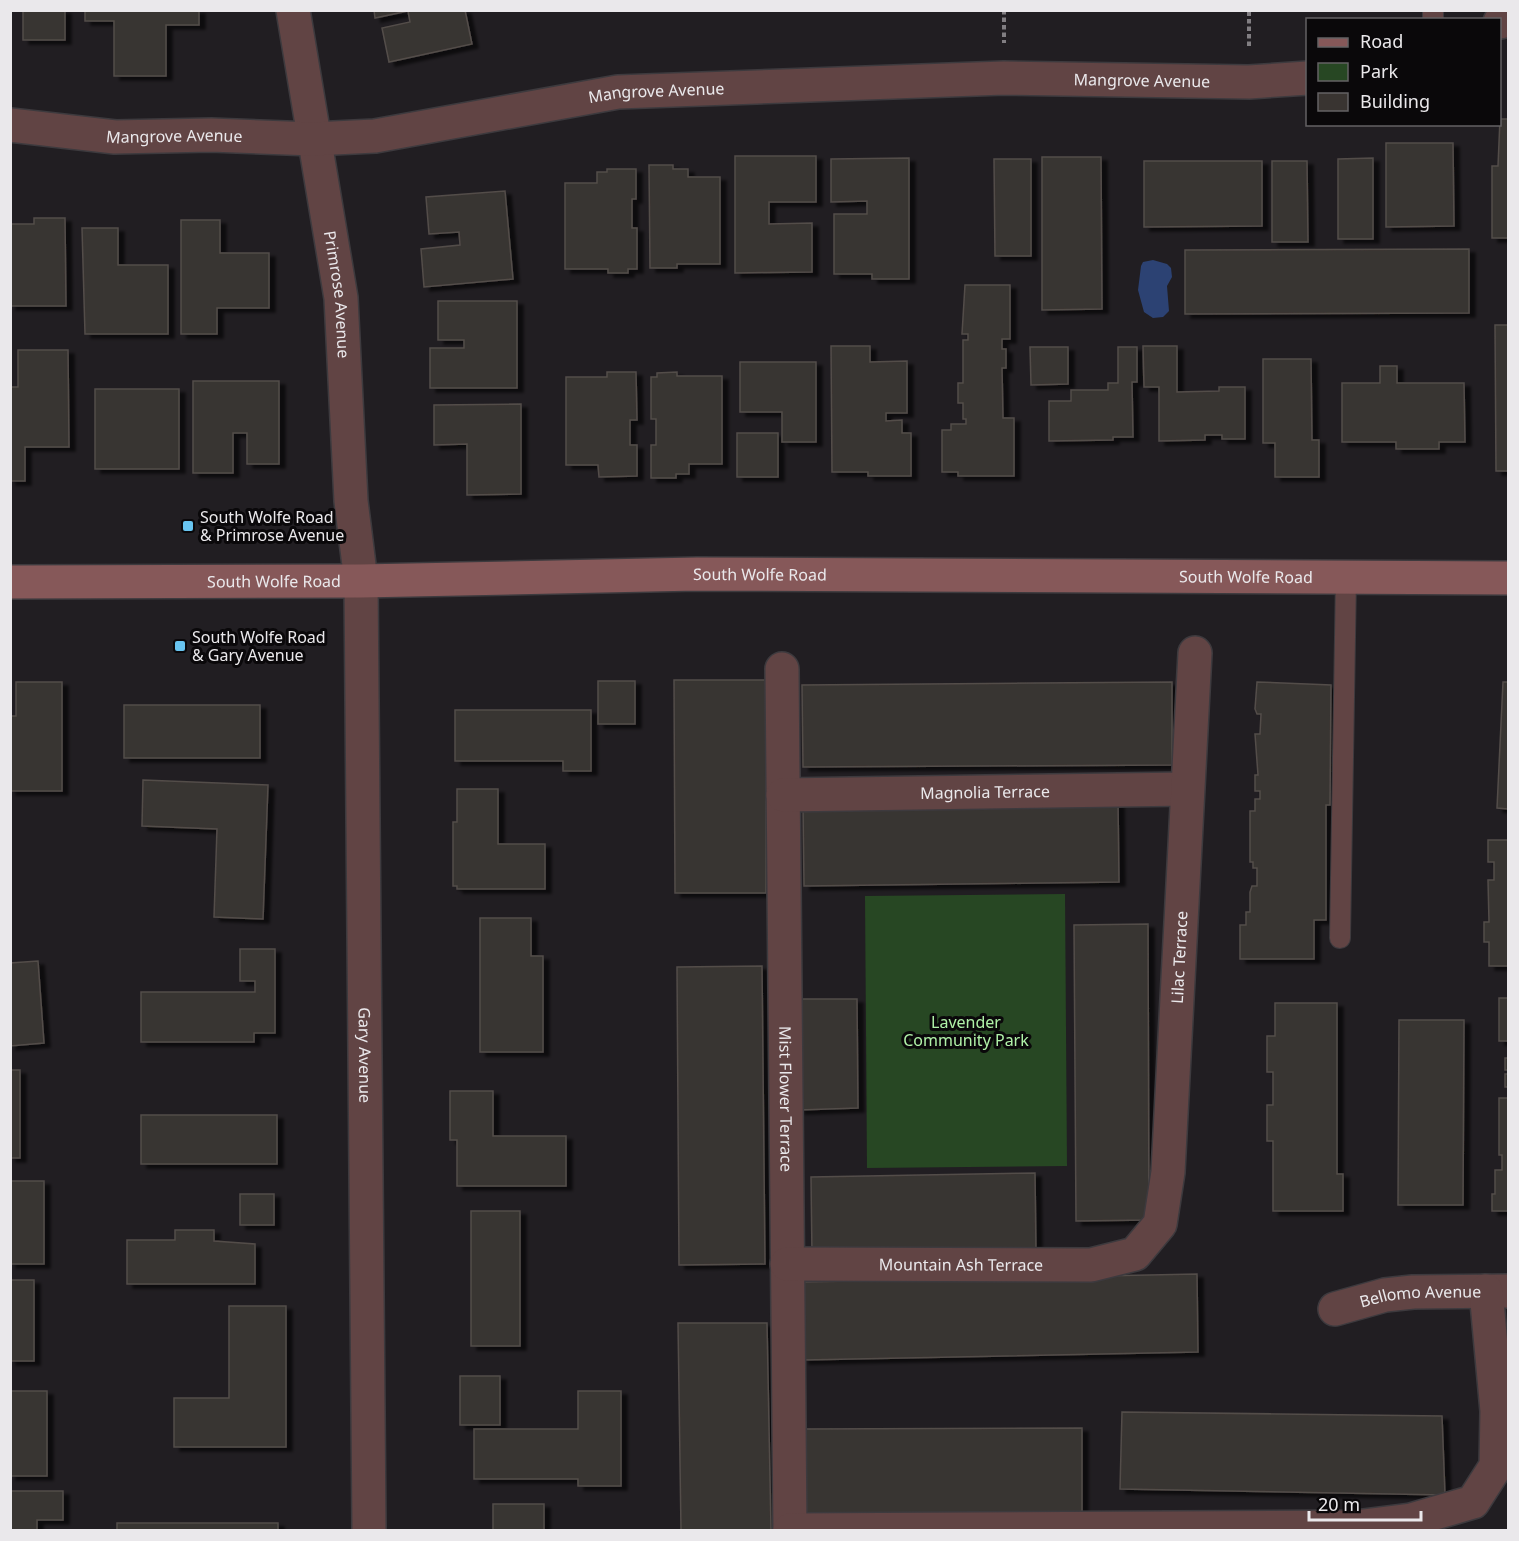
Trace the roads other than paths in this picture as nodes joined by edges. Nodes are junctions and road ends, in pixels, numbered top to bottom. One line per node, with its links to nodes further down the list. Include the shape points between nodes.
1 (293, 10): 4 (street, Primrose Avenue)
2 (1306, 78): 4 (street, Mangrove Avenue, via 1249,82 1004,78 618,92 375,136)
3 (10, 125): 4 (street, Mangrove Avenue, via 115,137)
4 (313, 139): 7 (street, Primrose Avenue, via 341,298 351,501)
5 (1346, 577): 6 (main road, South Wolfe Road); 7 (main road, South Wolfe Road, via 697,574); 13 (lane)
6 (1509, 578)
7 (361, 581): 8 (main road, South Wolfe Road); 18 (street, Gary Avenue)
8 (10, 582)
9 (1195, 653): 11 (street, Lilac Terrace)
10 (782, 669): 12 (street, Mist Flower Terrace)
11 (1187, 789): 12 (street, Magnolia Terrace); 14 (street, Lilac Terrace, via 1168,1172 1160,1224)
12 (783, 795): 15 (street, Mist Flower Terrace)
13 (1340, 938)
14 (1135, 1254): 15 (street, Mountain Ash Terrace, via 1091,1265)
15 (787, 1264): 19 (street, Mist Flower Terrace)
16 (1497, 1292): 17 (street, Bellomo Avenue, via 1385,1295); 19 (street, via 1496,1466 1473,1502 1411,1520 1355,1527)
17 (1335, 1309)
18 (369, 1530)
19 (790, 1530)

